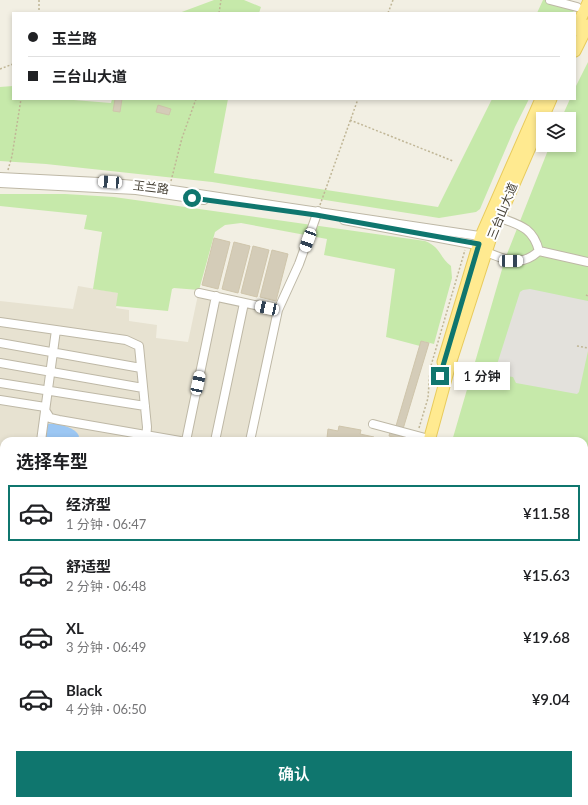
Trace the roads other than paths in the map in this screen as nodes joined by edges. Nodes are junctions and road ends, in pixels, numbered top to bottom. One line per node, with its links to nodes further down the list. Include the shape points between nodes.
1 (550, 0): 3 (street)
2 (566, 0): 3 (street)
3 (583, 7): 5 (main road)
4 (588, 25): 6 (main road)
5 (576, 27)
6 (576, 49)
7 (541, 100): 12 (main road, 三台山大道)
8 (551, 100): 11 (main road, 三台山大道)
9 (2, 179): 10 (street, 玉兰路, via 136,190); 10 (street, 玉兰路, via 121,183)
10 (317, 213): 12 (street, 玉兰路); 18 (street, via 299,264)
11 (498, 217): 12 (main road, 三台山大道); 13 (street, via 526,228 537,243)
12 (485, 243): 13 (street, 玉兰路, via 511,261 530,259); 40 (main road, 三台山大道)
13 (539, 251): 14 (street)
14 (588, 262)
15 (199, 292): 16 (street)
16 (216, 296): 17 (street); 36 (street)
17 (244, 303): 18 (street); 37 (street)
18 (278, 310): 38 (street)
19 (0, 322): 20 (street)
20 (56, 330): 22 (street); 24 (street, via 134,343 139,346)
21 (0, 343): 22 (street)
22 (53, 353): 24 (street); 25 (street)
23 (0, 363): 25 (street)
24 (141, 368): 27 (street)
25 (50, 372): 27 (street); 28 (street)
26 (0, 384): 28 (street)
27 (143, 388): 30 (street)
28 (48, 391): 30 (street); 31 (street)
29 (0, 400): 31 (street)
30 (145, 406): 35 (street)
31 (45, 409): 33 (street); 34 (street, via 50,418)
32 (373, 424): 39 (street)
33 (42, 437)
34 (141, 437)
35 (146, 437)
36 (187, 437)
37 (216, 437)
38 (251, 437)
39 (419, 437)
40 (427, 437)

